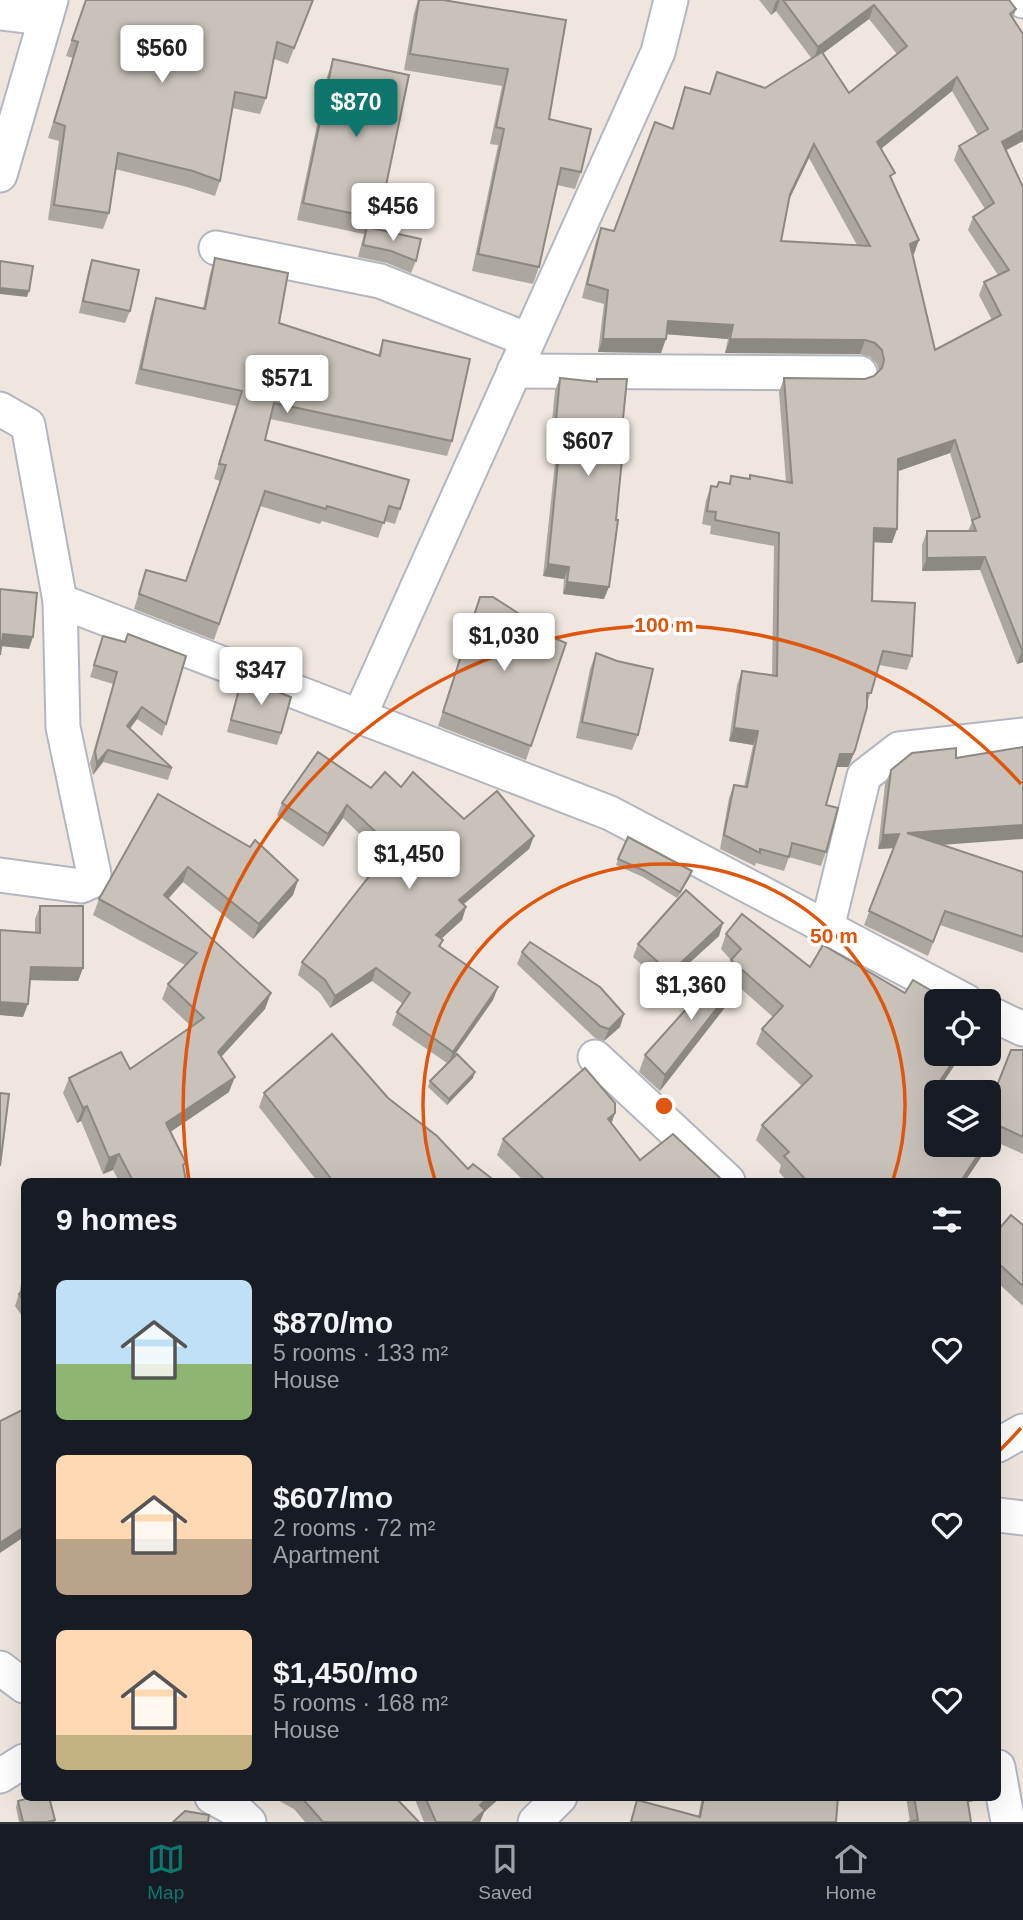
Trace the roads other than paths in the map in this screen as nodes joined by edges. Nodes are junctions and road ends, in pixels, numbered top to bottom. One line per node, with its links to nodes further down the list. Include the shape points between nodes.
1 (671, 0): 6 (street, via 658,52)
2 (47, 9): 3 (street); 4 (street)
3 (0, 13)
4 (0, 175)
5 (216, 248): 6 (street, via 380,281)
6 (528, 340): 7 (street)
7 (514, 371): 8 (street); 11 (street)
8 (860, 373)
9 (0, 409): 10 (street, via 28,425)
10 (60, 601): 11 (street); 13 (street, via 63,727 94,874 80,886)
11 (359, 717): 14 (street, via 610,813)
12 (1023, 735): 14 (street, via 899,749 864,776)
13 (0, 875)
14 (827, 928): 15 (street)
15 (943, 989)
16 (1001, 1018): 17 (street)
17 (1023, 1028)
18 (595, 1057): 19 (street)
19 (725, 1178)
20 (1001, 1515): 21 (street)
21 (1023, 1518)
22 (0, 1668): 23 (street)
23 (21, 1684)
24 (21, 1763): 25 (street)
25 (0, 1776)
26 (1001, 1784): 29 (street)
27 (219, 1801): 28 (street)
28 (249, 1822)
29 (1008, 1822)

